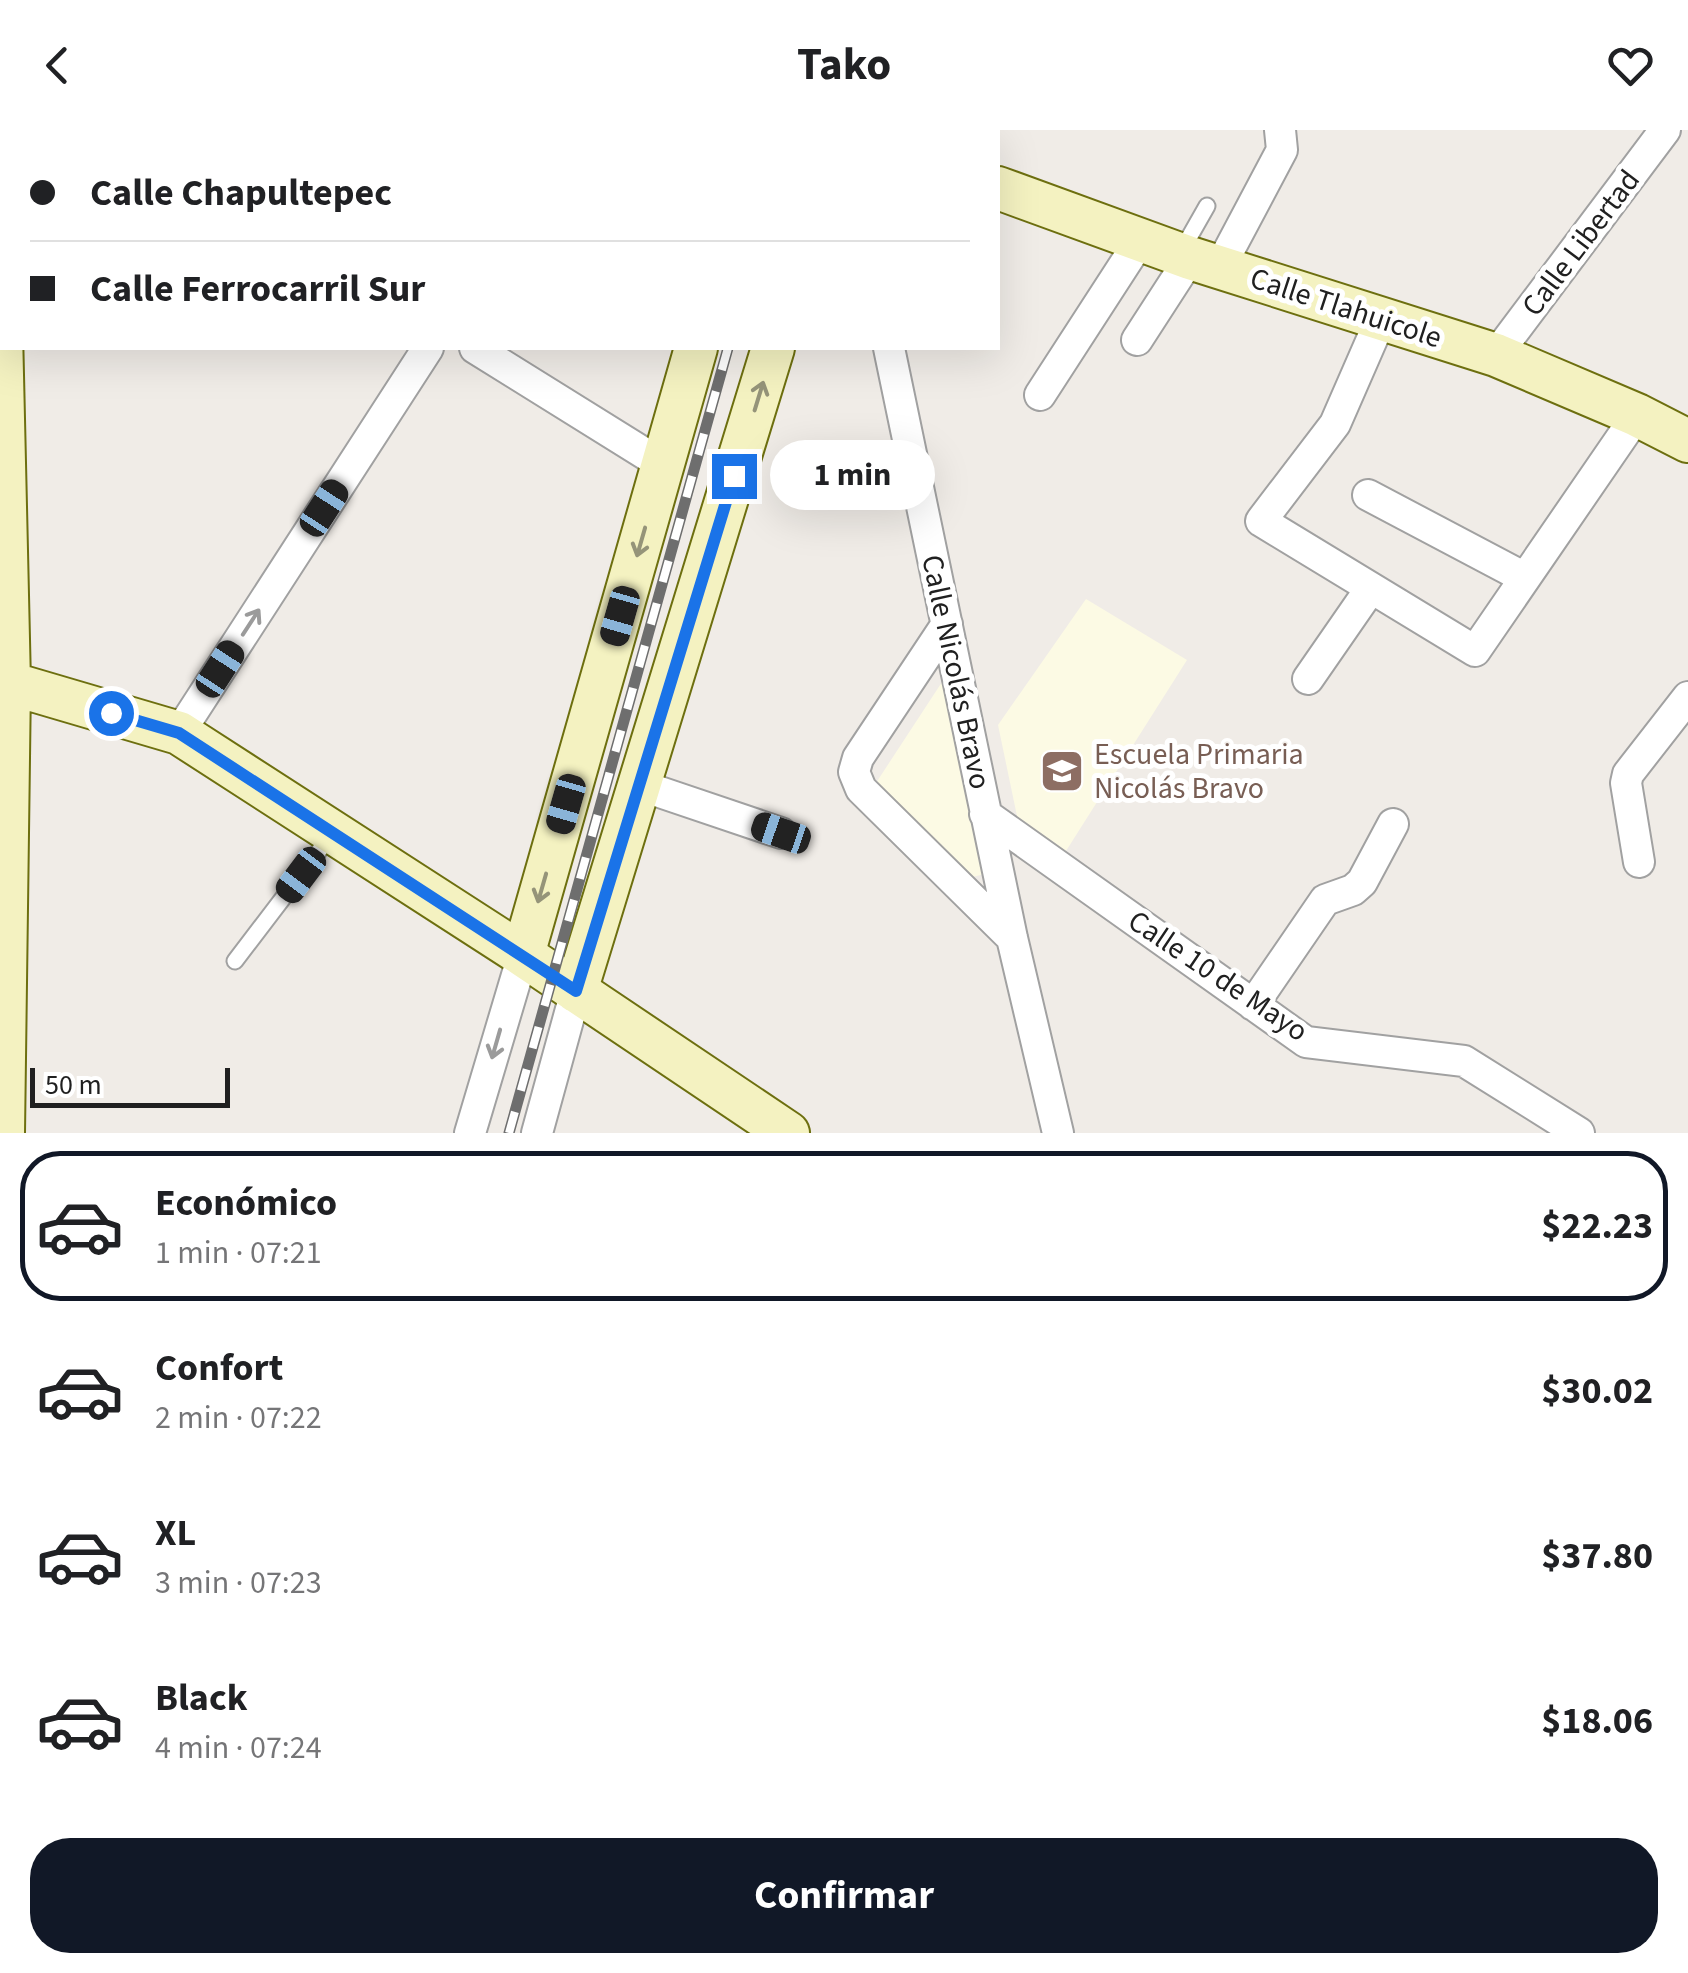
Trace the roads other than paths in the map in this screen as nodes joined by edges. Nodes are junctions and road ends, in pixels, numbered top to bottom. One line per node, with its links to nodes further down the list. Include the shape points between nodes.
1 (1280, 130): 5 (street, via 1282,150)
2 (1665, 130): 14 (street, Calle Libertad)
3 (1000, 189): 5 (main road, Calle Tlahuicole)
4 (1207, 206): 5 (lane)
5 (1183, 254): 6 (main road, Calle Tlahuicole); 7 (street); 15 (street)
6 (1380, 320): 14 (main road, Calle Tlahuicole); 22 (street, via 1334,424 1261,520)
7 (1136, 340)
8 (1, 350): 20 (main road)
9 (427, 350): 27 (street, one-way to 9)
10 (479, 350): 18 (street)
11 (695, 350): 18 (main road)
12 (773, 350): 28 (main road, one-way to 12)
13 (889, 350): 23 (street, Calle Nicolás Bravo)
14 (1496, 355): 16 (main road, Calle Tlahuicole)
15 (1040, 394)
16 (1637, 416): 17 (main road, Calle Tlahuicole); 21 (street)
17 (1688, 442)
18 (663, 465): 35 (main road, one-way to 35)
19 (1368, 495): 21 (street)
20 (3, 517): 25 (main road)
21 (1525, 578): 22 (street, via 1475,652)
22 (1371, 588): 24 (street)
23 (947, 624): 29 (street, Calle Nicolás Bravo); 34 (street, via 854,772 861,789)
24 (1308, 679)
25 (5, 681): 27 (main road); 39 (main road)
26 (1688, 697): 33 (street, via 1628,774)
27 (179, 733): 31 (main road)
28 (639, 785): 32 (street); 37 (main road)
29 (986, 814): 34 (street, Calle Nicolás Bravo); 38 (street, Calle 10 de Mayo)
30 (1393, 824): 38 (street, via 1362,882 1325,900)
31 (334, 832): 35 (main road); 36 (lane)
32 (781, 833)
33 (1639, 862)
34 (1012, 938): 44 (street, Calle Nicolás Bravo)
35 (522, 955): 37 (main road); 41 (street, one-way to 41)
36 (234, 960)
37 (576, 991): 42 (street); 43 (main road)
38 (1253, 1004): 45 (street, Calle 10 de Mayo, via 1306,1042 1464,1061)
39 (2, 1010): 40 (main road)
40 (3, 1133)
41 (470, 1133)
42 (537, 1133)
43 (788, 1133)
44 (1058, 1133)
45 (1579, 1133)

